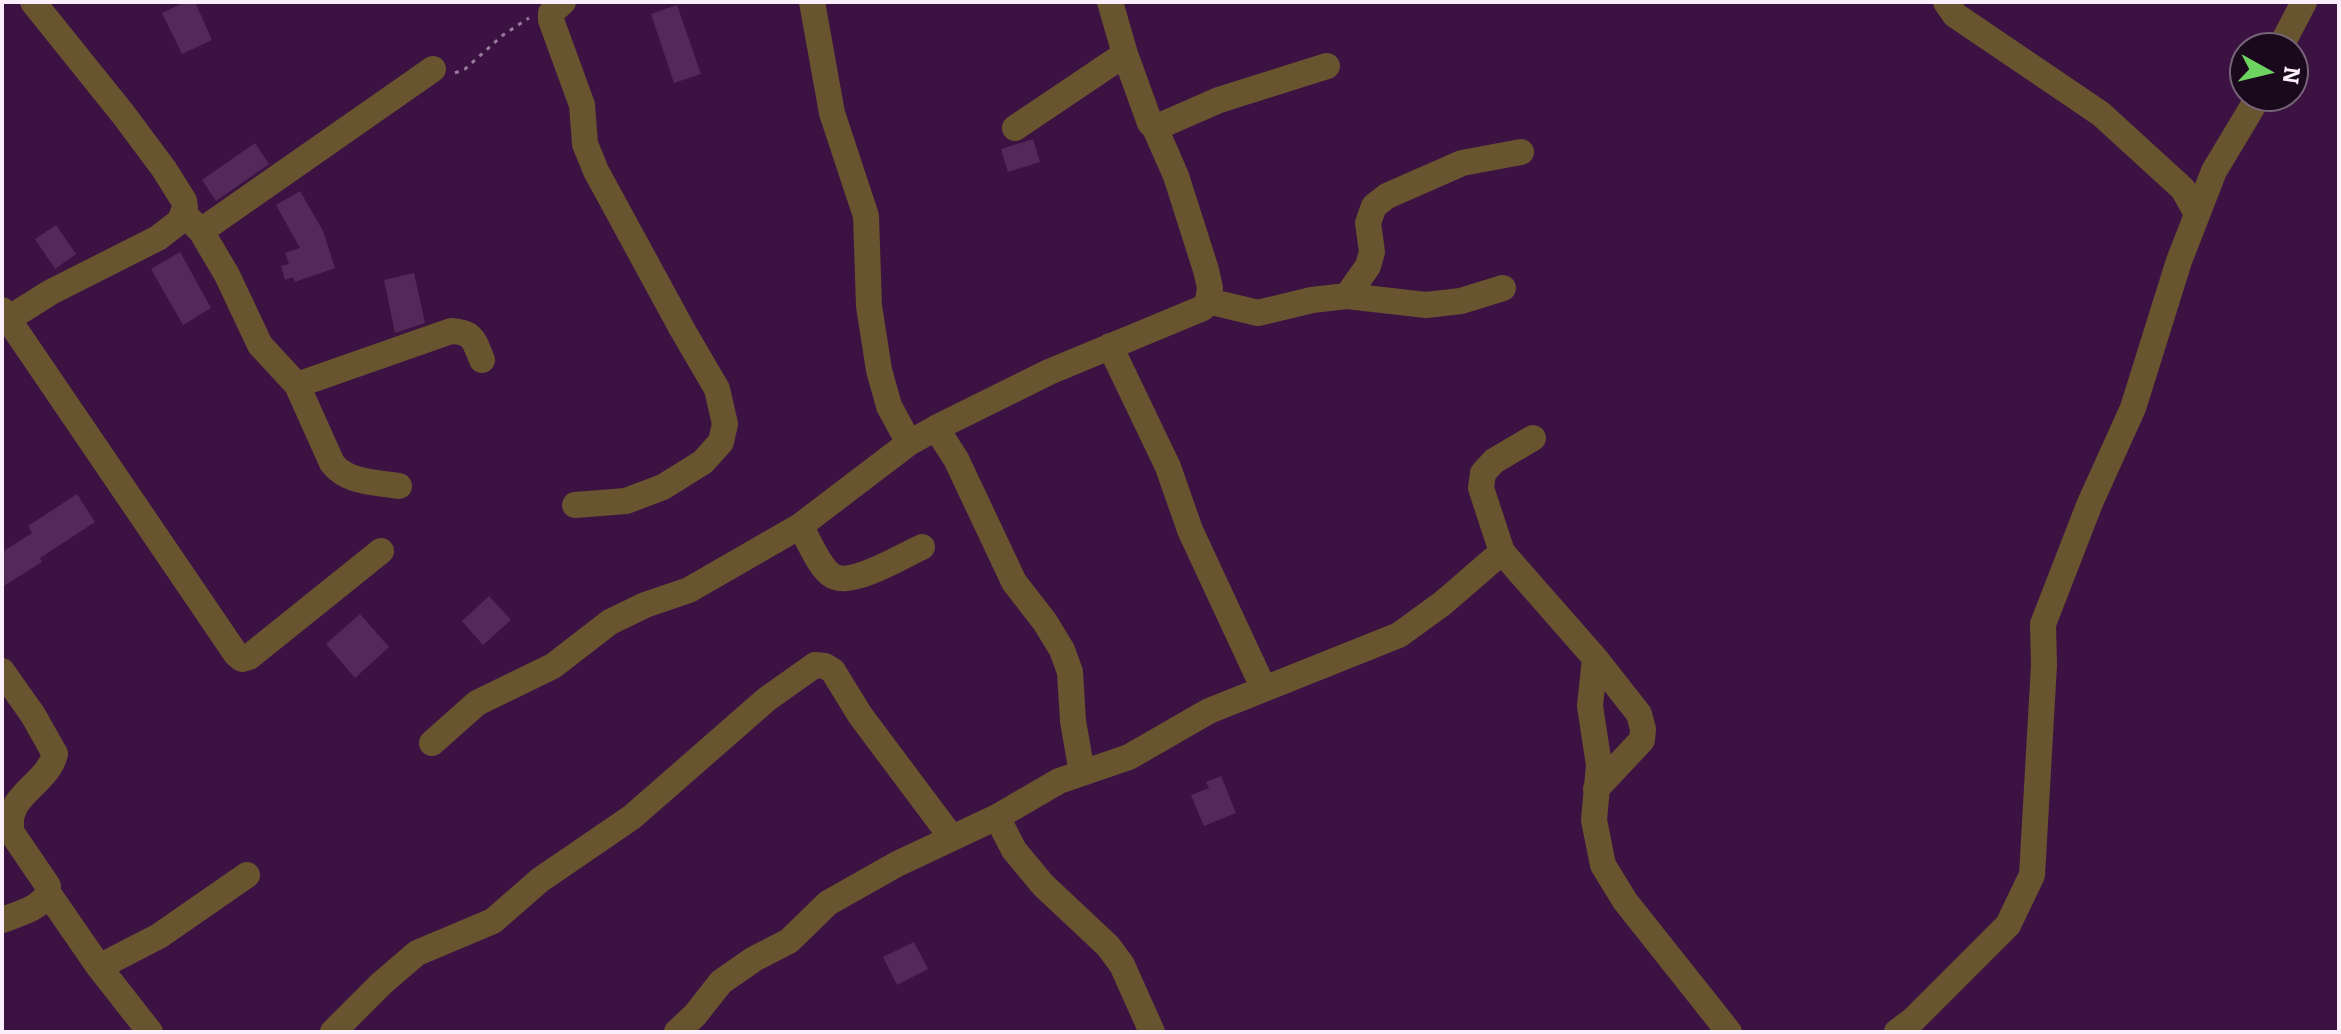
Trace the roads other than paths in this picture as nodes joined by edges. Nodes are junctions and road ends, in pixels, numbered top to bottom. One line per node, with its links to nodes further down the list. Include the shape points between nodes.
1 (33, 2): 16 (street, via 164,169)
2 (812, 2): 26 (street, via 832,113 866,216 869,306 879,370 889,406)
3 (1110, 2): 8 (street)
4 (1946, 2): 15 (street, via 1955,15 2101,114 2183,189)
5 (2304, 2): 7 (street)
6 (557, 8): 28 (street, via 582,105 585,144 717,389 725,424 721,442 703,462 663,487 626,501)
7 (2288, 32)
8 (1125, 54): 12 (street); 13 (street)
9 (1327, 66): 13 (street, via 1219,100)
10 (433, 69): 16 (street)
11 (2249, 112): 15 (street, via 2214,171)
12 (1015, 128)
13 (1155, 128): 19 (street, via 1206,270)
14 (1521, 152): 18 (street, via 1462,163 1374,206 1368,223 1368,266)
15 (2197, 214): 50 (street, via 2133,408 2043,624 2032,875 2008,925)
16 (193, 223): 20 (street); 23 (street, via 227,275 260,345)
17 (1503, 288): 18 (street, via 1426,305)
18 (1347, 296): 19 (street, via 1258,313)
19 (1208, 301): 21 (street, via 1203,308)
20 (5, 315): 31 (street, via 242,659)
21 (1110, 346): 24 (street); 35 (street)
22 (482, 360): 23 (street, via 472,337 451,331)
23 (297, 385): 27 (street, via 340,473)
24 (936, 428): 26 (street); 37 (street, via 1014,582 1062,650 1070,672)
25 (1533, 438): 32 (street, via 1483,473 1481,488)
26 (909, 443): 29 (street)
27 (399, 486)
28 (575, 505)
29 (800, 526): 30 (street, via 827,573 837,579 851,580); 36 (street, via 689,590 610,622 553,666 477,703)
30 (922, 547)
31 (381, 551)
32 (1502, 552): 33 (street); 35 (street, via 1399,635)
33 (1595, 658): 38 (street, via 1590,706 1599,765); 38 (street, via 1639,714 1643,729 1642,740)
34 (3, 675): 42 (street, via 55,754 11,810 9,823)
35 (1263, 687): 37 (street, via 1129,757)
36 (432, 743)
37 (1082, 773): 39 (street)
38 (1596, 789): 49 (street, via 1594,820 1603,865 1625,901)
39 (997, 817): 40 (street); 48 (street, via 1014,850 1043,885 1122,965)
40 (952, 838): 46 (street, via 833,671 815,665 767,699 632,817 540,880 493,921 417,953); 47 (street, via 828,903 789,941 735,970)
41 (247, 875): 44 (street, via 159,936)
42 (48, 893): 43 (street, via 33,907); 44 (street)
43 (2, 920)
44 (99, 967): 45 (street)
45 (150, 1032)
46 (333, 1032)
47 (677, 1032)
48 (1152, 1032)
49 (1729, 1032)
50 (1897, 1032)

